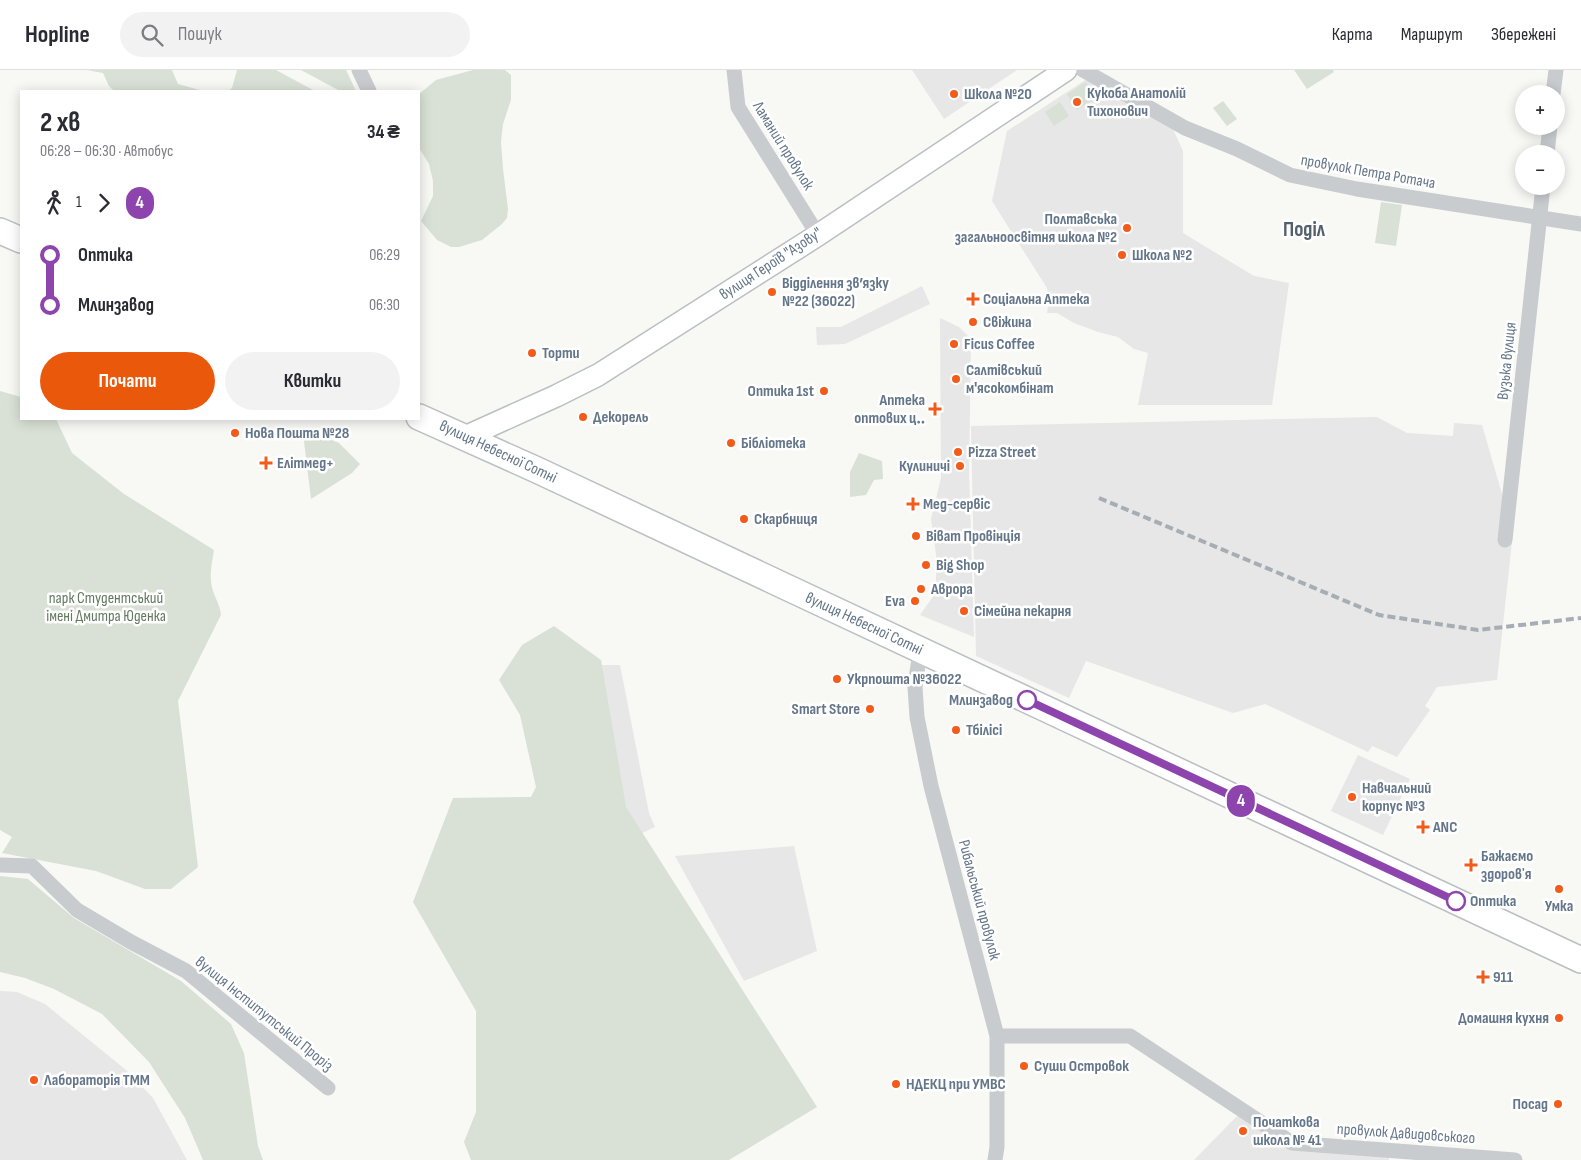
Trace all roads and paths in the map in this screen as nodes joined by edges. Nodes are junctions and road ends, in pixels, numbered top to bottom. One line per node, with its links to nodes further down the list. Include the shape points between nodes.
1 (359, 70): 7 (street)
2 (734, 70): 12 (street, Ламаний провулок, via 738,107)
3 (1066, 70): 12 (street, вулиця Героїв "Азову")
4 (1083, 70): 9 (street, провулок Петра Ротача, via 1185,128 1290,175)
5 (1556, 70): 6 (street)
6 (1554, 85)
7 (369, 90)
8 (1542, 195): 9 (street, Вузька вулиця)
9 (1540, 218): 10 (street, провулок Петра Ротача); 16 (street, Вузька вулиця)
10 (1581, 224)
11 (0, 231): 13 (main road)
12 (818, 235): 15 (street, вулиця Героїв "Азову", via 598,375)
13 (20, 240)
14 (420, 416): 15 (main road, вулиця Небесної Сотні)
15 (464, 437): 17 (main road, вулиця Небесної Сотні)
16 (1505, 540)
17 (924, 652): 19 (main road, вулиця Небесної Сотні); 21 (street, Рибальський провулок, via 915,687 917,717 931,786)
18 (0, 865): 22 (street, вулиця Інститутський Проріз, via 32,866 77,910 186,971)
19 (1569, 949): 20 (main road, вулиця Небесної Сотні)
20 (1581, 960)
21 (996, 1036): 23 (street, Рибальський провулок); 24 (street, провулок Давидовського, via 1130,1036 1292,1143)
22 (328, 1088)
23 (995, 1160)
24 (1515, 1160)

